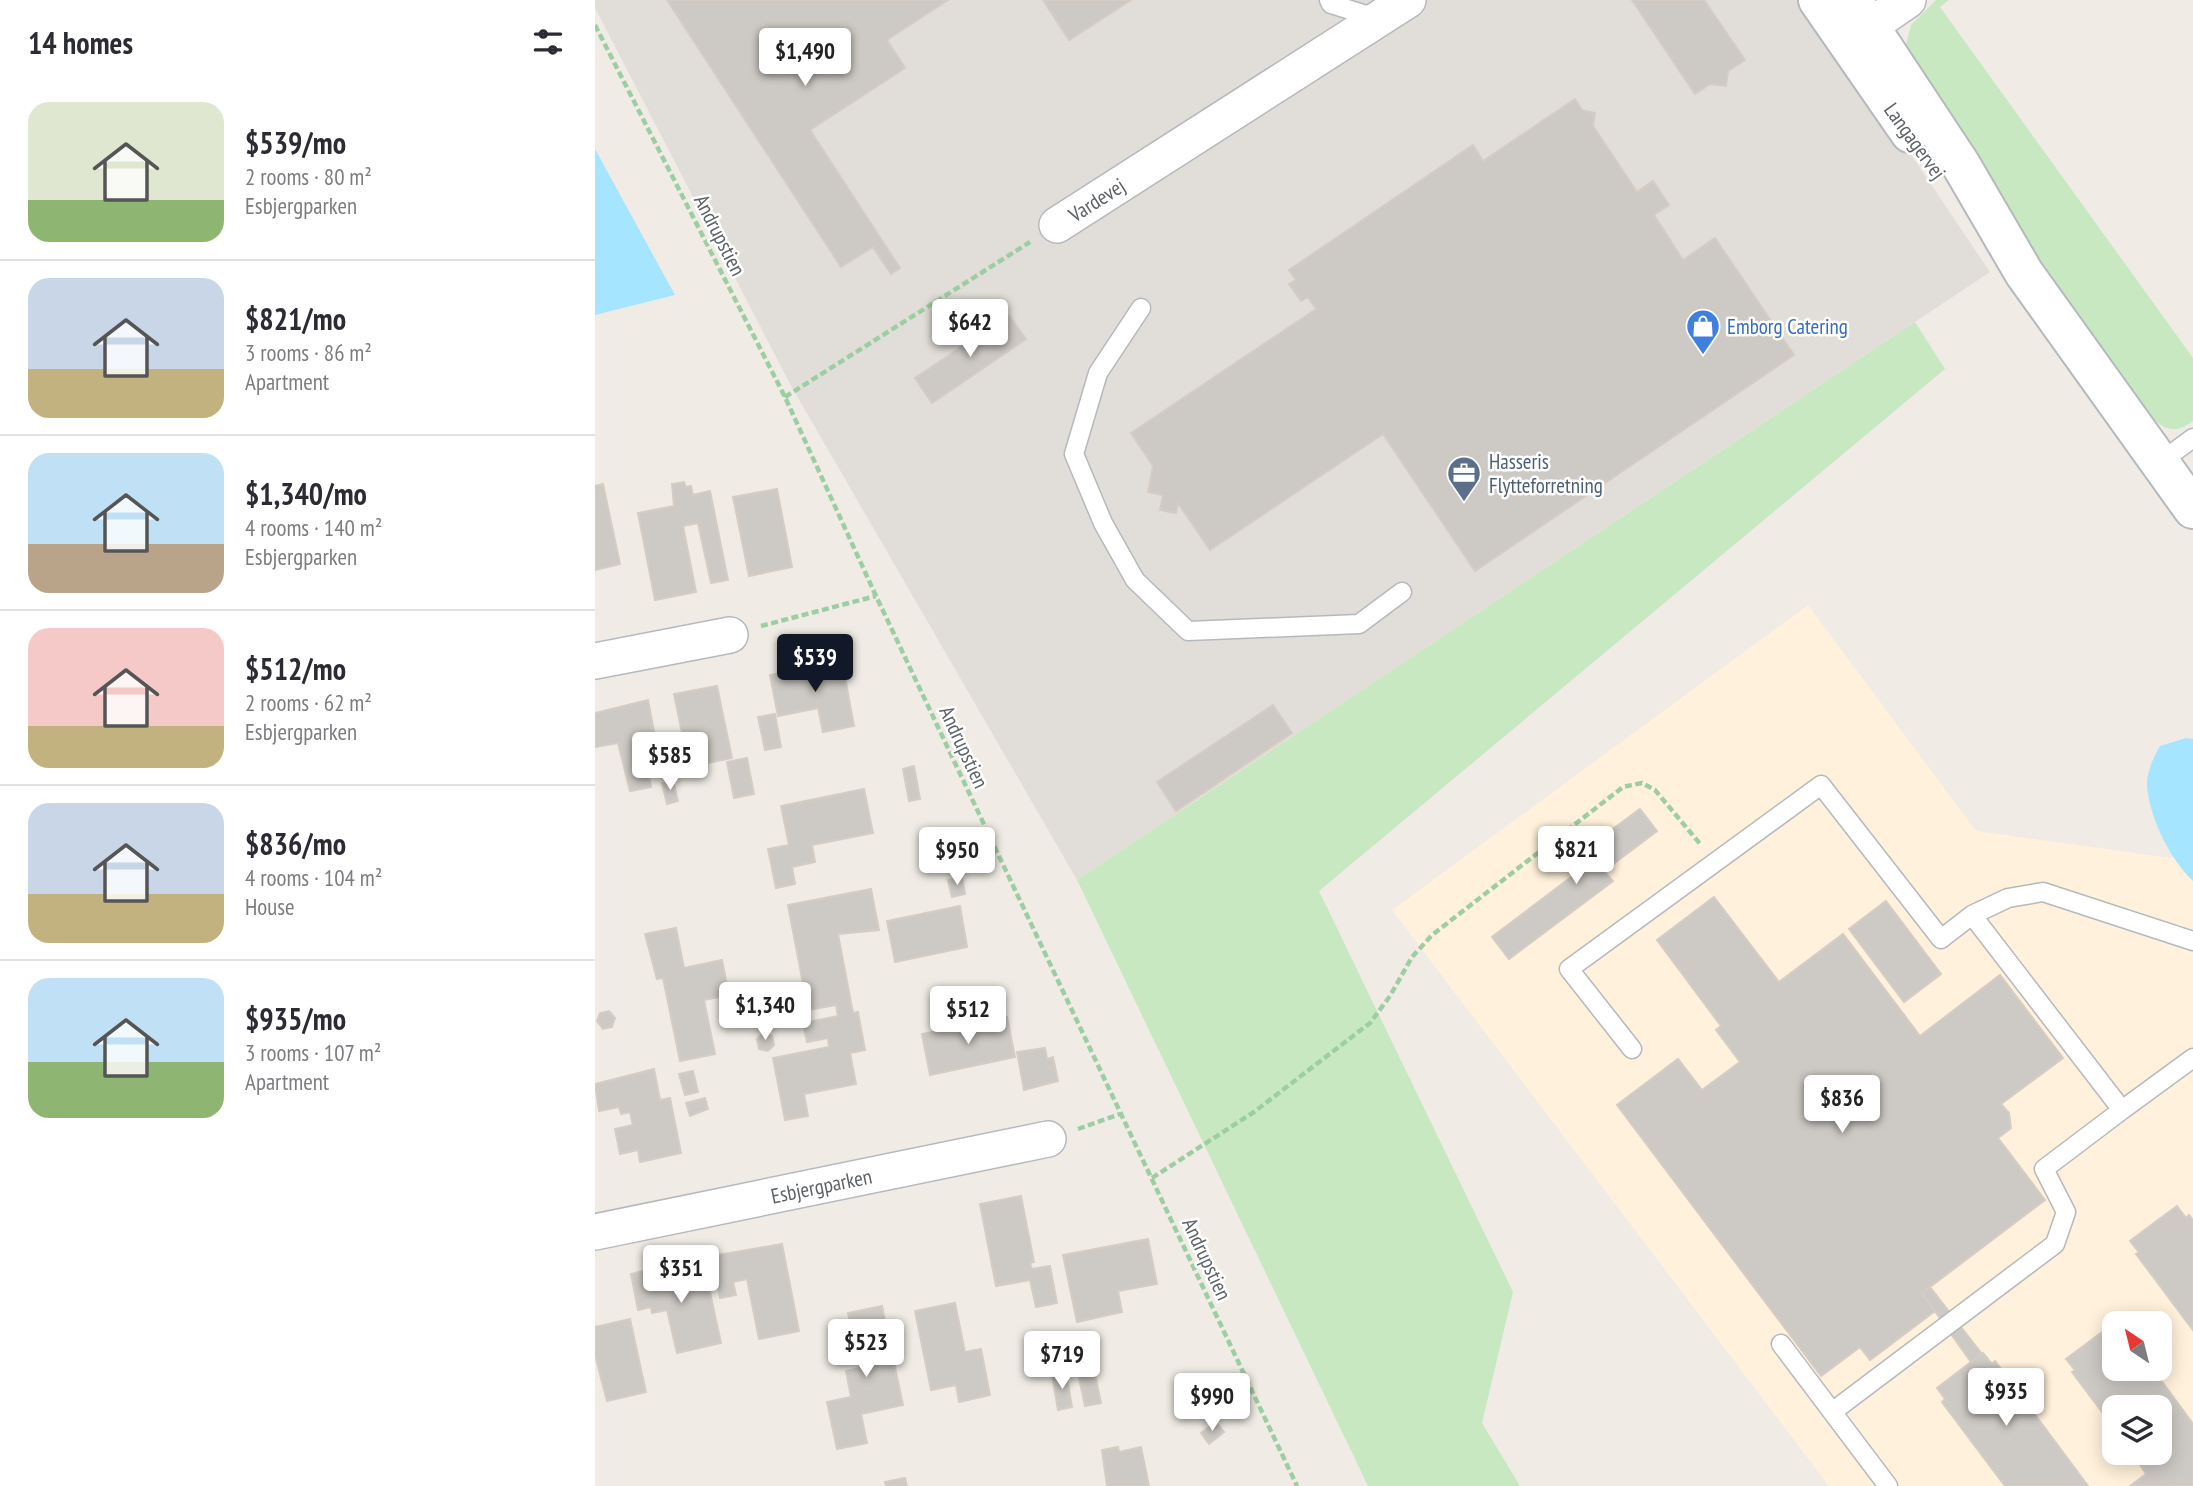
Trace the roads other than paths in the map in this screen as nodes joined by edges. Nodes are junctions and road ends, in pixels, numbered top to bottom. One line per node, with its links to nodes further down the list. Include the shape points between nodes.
1 (1329, 0): 5 (lane)
2 (1408, 0): 5 (street, Vardevej)
3 (1818, 0): 6 (street, Langagervej)
4 (1907, 0): 6 (street)
5 (1379, 19): 7 (street, Vardevej)
6 (1856, 23): 10 (street, Langagervej, via 1942,179 2024,273)
7 (1057, 225)
8 (1141, 308): 12 (lane, via 1098,373 1074,454 1103,523 1135,580 1188,631 1359,624)
9 (2193, 438): 10 (lane)
10 (2159, 463): 11 (street, Langagervej)
11 (2193, 509)
12 (1402, 592)
13 (730, 635): 14 (street)
14 (595, 661)
15 (1972, 915): 16 (lane, via 2008,898 2043,892); 17 (lane, via 1941,940 1821,785 1569,969); 19 (lane)
16 (2193, 941)
17 (1632, 1049)
18 (2193, 1058): 19 (lane)
19 (2122, 1110): 23 (lane, via 2044,1169 2066,1212 2056,1244)
20 (1048, 1139): 21 (street, Esbjergparken)
21 (595, 1232)
22 (1781, 1344): 23 (lane)
23 (1832, 1412): 24 (lane)
24 (1888, 1486)

